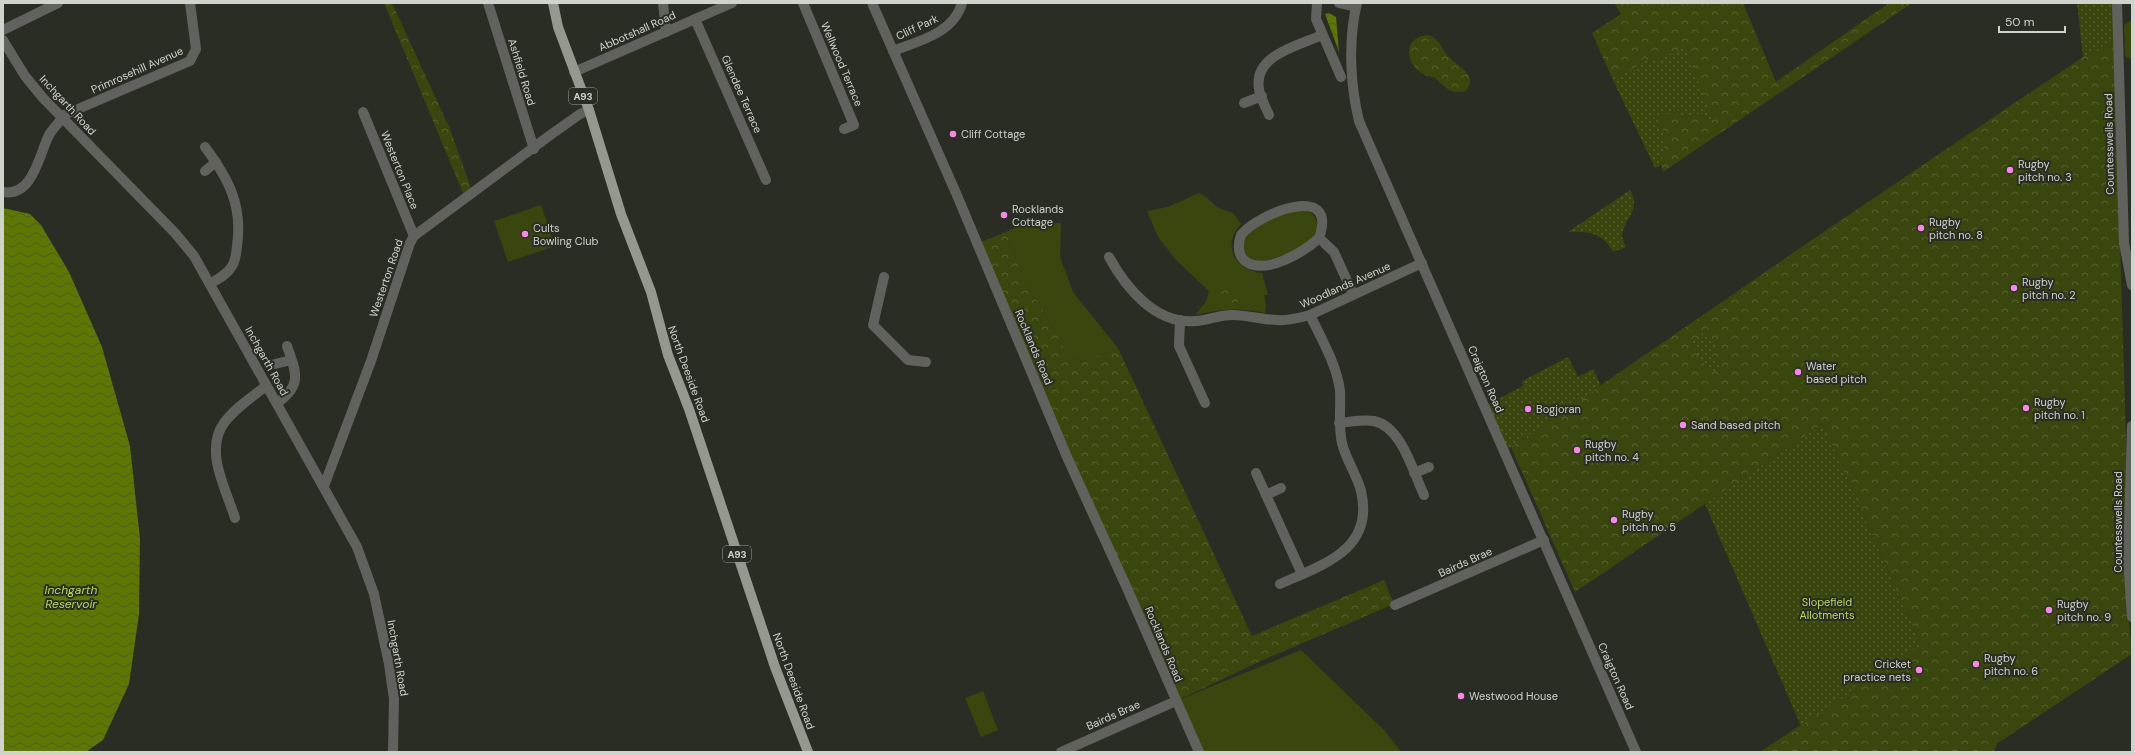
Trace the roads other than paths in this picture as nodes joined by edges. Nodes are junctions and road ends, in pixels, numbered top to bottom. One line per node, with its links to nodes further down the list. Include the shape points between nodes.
1 (58, 3): 15 (street)
2 (190, 3): 27 (street, Primrosehill Avenue, via 196,49 190,61)
3 (488, 3): 30 (street, Ashfield Road)
4 (553, 3): 20 (main road, North Deeside Road / A93, via 558,27)
5 (663, 3): 16 (street)
6 (732, 3): 14 (street, Abbotshall Road)
7 (803, 3): 28 (street, Wellwood Terrace, via 854,125)
8 (872, 3): 19 (street, Rocklands Road)
9 (962, 3): 19 (street, Cliff Park, via 950,24 937,33)
10 (1317, 3): 17 (street, via 1316,19)
11 (1339, 3): 13 (street, Craigton Road)
12 (2117, 3): 41 (street, Countesswells Road, via 2124,243)
13 (1357, 5): 38 (street, Craigton Road, via 1352,36 1356,110 1363,132)
14 (695, 19): 16 (street, Abbotshall Road); 33 (street, Glendee Terrace)
15 (3, 30)
16 (666, 32): 20 (street, Abbotshall Road)
17 (1322, 35): 21 (street); 22 (street, via 1268,60 1259,78)
18 (3, 40): 27 (street, Inchgarth Road, via 25,76)
19 (893, 51): 67 (street, Rocklands Road, via 975,236 1067,457)
20 (574, 72): 24 (main road, North Deeside Road / A93)
21 (1341, 77)
22 (1262, 96): 23 (street); 26 (street)
23 (1244, 103)
24 (589, 110): 30 (street, Westerton Road); 69 (main road, North Deeside Road / A93, via 621,214 651,292 668,355 689,409 775,667)
25 (363, 112): 35 (street, Westerton Place)
26 (1269, 115)
27 (63, 118): 34 (street, via 50,133 30,181 11,193); 40 (street, Inchgarth Road, via 175,233)
28 (844, 129)
29 (205, 147): 31 (street)
30 (534, 149): 35 (street, Westerton Road)
31 (216, 162): 32 (street); 40 (street, via 224,172 233,196 238,238 232,267)
32 (205, 171)
33 (766, 180)
34 (3, 192)
35 (414, 236): 57 (street, Westerton Road)
36 (1318, 238): 36 (street, via 1322,224 1314,209 1291,206 1259,219 1246,229 1241,235 1239,251 1246,262 1265,265 1296,255); 42 (street, via 1334,252)
37 (1109, 257): 44 (street, Woodlands Avenue, via 1132,292 1161,313)
38 (1422, 263): 42 (street, Woodlands Avenue); 62 (street, Craigton Road)
39 (884, 277): 47 (street, via 874,325 908,360)
40 (211, 283): 49 (street, Inchgarth Road)
41 (2132, 284)
42 (1353, 294): 43 (street, Woodlands Avenue)
43 (1310, 315): 44 (street, Woodlands Avenue, via 1277,320 1232,314 1198,321); 52 (street, via 1336,373 1340,392)
44 (1180, 320): 51 (street, via 1180,346)
45 (287, 346): 46 (street)
46 (292, 360): 48 (street); 50 (street, via 294,388 290,395)
47 (926, 362)
48 (275, 364)
49 (266, 386): 50 (street, Inchgarth Road); 61 (street, via 224,423 216,443 218,466)
50 (277, 403): 57 (street, Inchgarth Road)
51 (1205, 403)
52 (1339, 423): 56 (street, via 1373,420 1393,431); 63 (street, via 1342,444 1360,490 1363,503 1362,517 1357,535 1344,552)
53 (2132, 426): 66 (street, Countesswells Road, via 2128,559)
54 (1429, 467): 56 (street)
55 (1256, 473): 59 (street)
56 (1414, 473): 60 (street)
57 (324, 486): 68 (street, Inchgarth Road, via 357,547 374,594 394,699)
58 (1281, 488): 59 (street)
59 (1266, 495): 63 (street)
60 (1424, 495)
61 (235, 518)
62 (1544, 540): 65 (street, Bairds Brae); 72 (street, Craigton Road)
63 (1302, 574): 64 (street)
64 (1280, 584)
65 (1395, 605)
66 (2132, 617)
67 (1176, 701): 70 (street, Bairds Brae); 71 (street, Rocklands Road)
68 (393, 752)
69 (808, 752)
70 (1061, 752)
71 (1198, 752)
72 (1636, 752)

